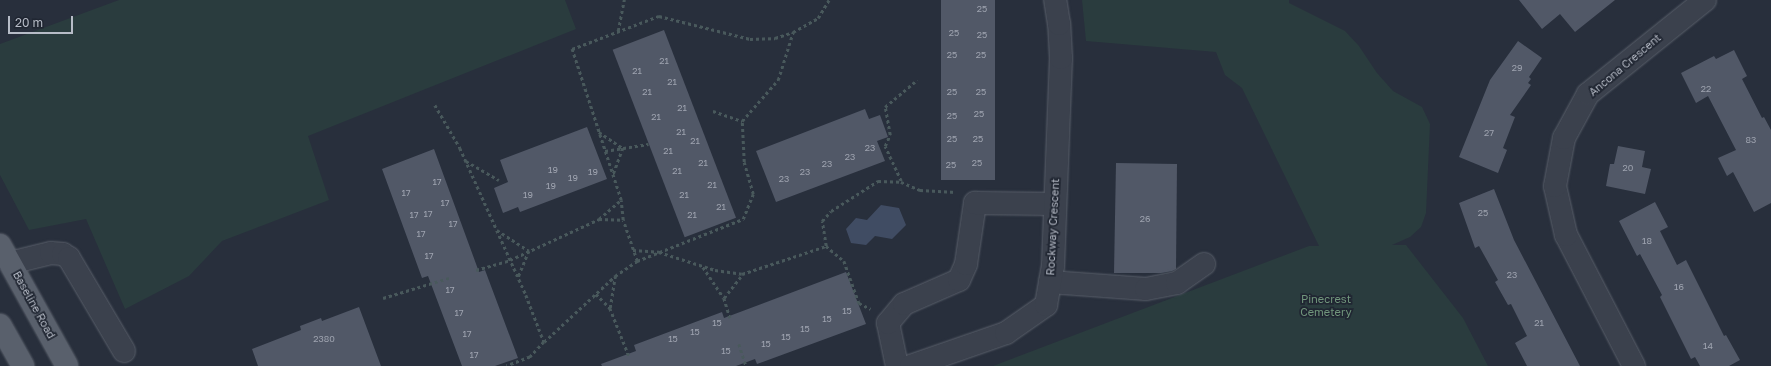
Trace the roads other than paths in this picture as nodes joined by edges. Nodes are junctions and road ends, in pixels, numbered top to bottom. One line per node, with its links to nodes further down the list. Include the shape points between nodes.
1 (1055, 0): 3 (street, Rockway Crescent, via 1062,58)
2 (1705, 0): 13 (street, Ancona Crescent, via 1588,94 1564,138 1555,186 1566,235)
3 (1054, 204): 6 (street, Rockway Crescent, via 1053,266); 11 (street, via 975,203 966,264 959,280 904,304 888,323)
4 (5, 254): 8 (street, via 51,253 63,254 69,258); 10 (main road, Baseline Road)
5 (1204, 264): 6 (street, via 1177,283 1146,289)
6 (1050, 282): 12 (street, Rockway Crescent, via 1046,305 1006,333)
7 (0, 325): 9 (main road)
8 (124, 351)
9 (23, 366)
10 (67, 366)
11 (897, 366)
12 (911, 366)
13 (1634, 366)

